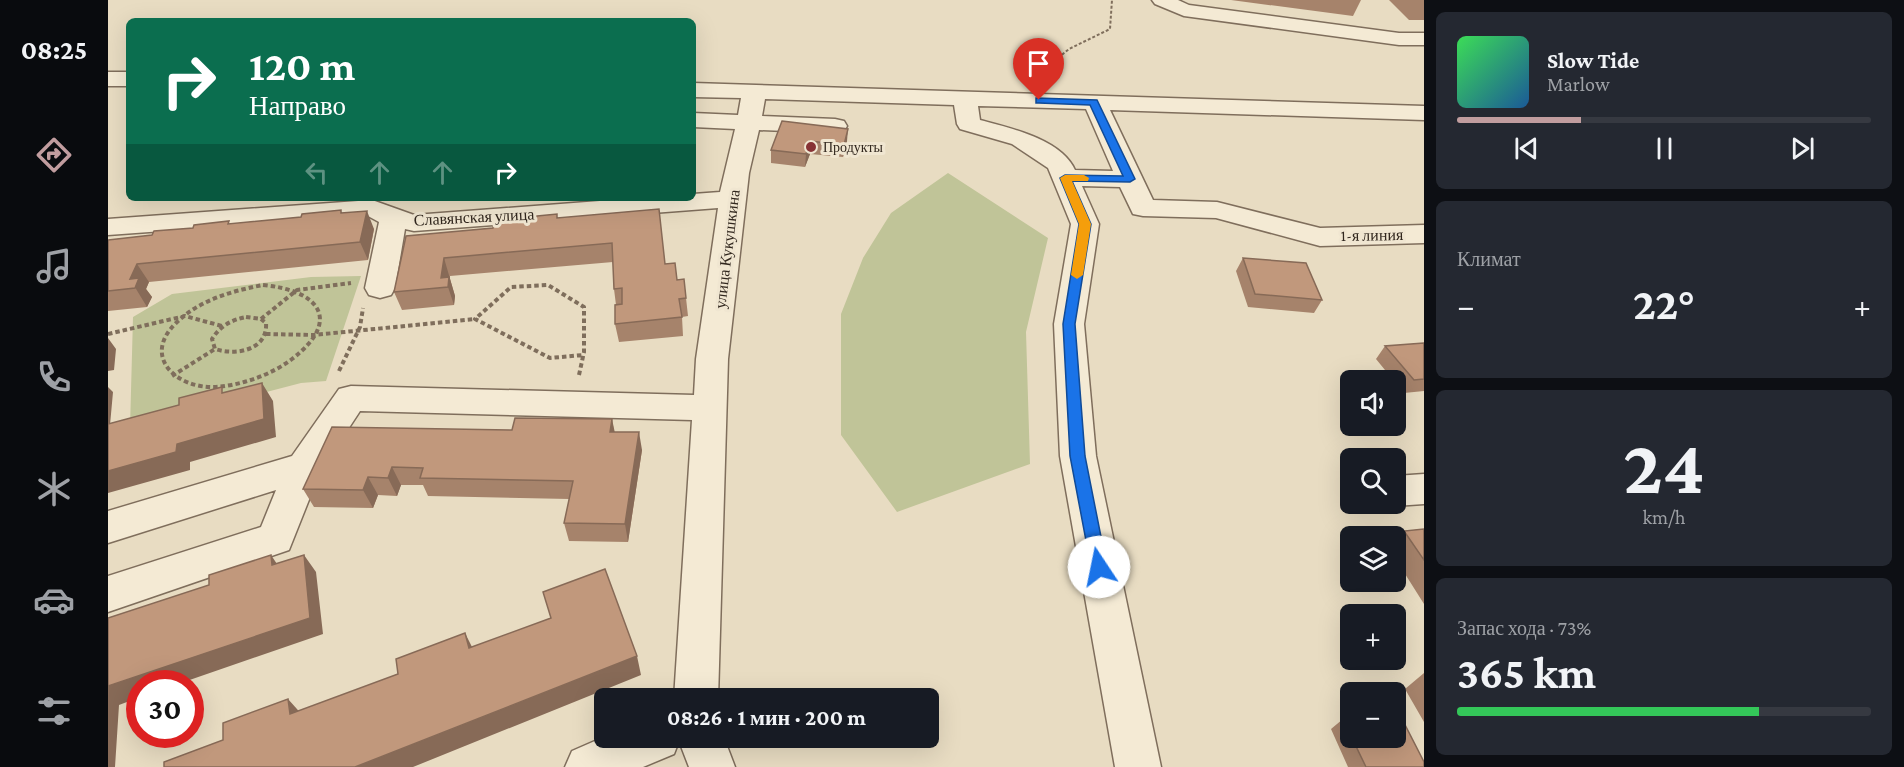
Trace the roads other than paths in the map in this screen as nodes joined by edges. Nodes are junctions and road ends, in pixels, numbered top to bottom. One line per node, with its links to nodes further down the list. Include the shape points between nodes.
1 (1162, 0): 2 (street, via 1184,10)
2 (1424, 39)
3 (108, 79): 4 (street)
4 (126, 79)
5 (696, 90): 6 (street)
6 (754, 93): 7 (street); 11 (street, улица Кукушкина)
7 (965, 99): 8 (street); 13 (street, via 969,124 1021,139 1059,164)
8 (1094, 102): 9 (street); 14 (street)
9 (1424, 113)
10 (696, 120): 11 (street)
11 (749, 122): 12 (street); 15 (street, улица Кукушкина, via 736,173)
12 (835, 126)
13 (1065, 178): 14 (street); 31 (street, via 1085,224 1069,324 1078,456)
14 (1130, 179): 18 (street, 1-я линия, via 1143,208 1217,210 1320,237)
15 (734, 199): 16 (street, Славянская улица, via 414,223); 20 (street, улица Кукушкина, via 712,359)
16 (393, 218): 17 (street, Славянская улица, via 372,208); 19 (street)
17 (108, 227)
18 (1424, 234)
19 (380, 284)
20 (710, 408): 21 (street, via 351,398); 26 (street, улица Кукушкина)
21 (304, 467): 24 (street); 25 (street, via 275,539)
22 (1424, 489): 23 (street)
23 (1406, 490)
24 (108, 527)
25 (108, 594)
26 (697, 688)
27 (634, 748): 29 (street)
28 (705, 748): 30 (street)
29 (588, 767)
30 (712, 767)
31 (1138, 767)

